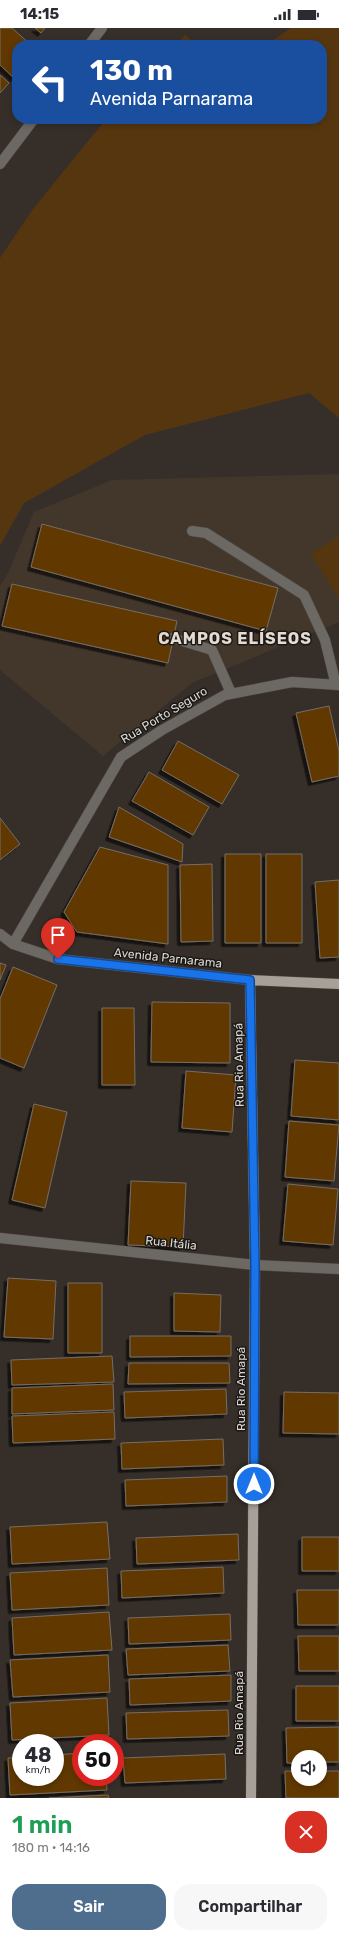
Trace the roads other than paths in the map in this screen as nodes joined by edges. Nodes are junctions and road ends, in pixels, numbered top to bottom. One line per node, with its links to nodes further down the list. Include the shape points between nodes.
1 (102, 28): 2 (street)
2 (93, 40)
3 (30, 124): 4 (street)
4 (0, 164)
5 (192, 531): 7 (street, via 206,533 304,595 325,640)
6 (173, 638): 8 (street, via 212,650)
7 (338, 685): 8 (street, Rua Porto Seguro, via 292,682)
8 (231, 693): 10 (street, Rua Porto Seguro, via 162,730 120,757)
9 (0, 934): 10 (street, Avenida Parnarama)
10 (13, 944): 11 (street, Avenida Parnarama, via 58,959)
11 (250, 980): 12 (main road, Avenida Parnarama); 14 (main road, Rua Rio Amapá)
12 (339, 984)
13 (0, 1238): 14 (street, Rua Itália)
14 (255, 1265): 15 (street, Rua Itália); 16 (main road, Rua Rio Amapá)
15 (339, 1269)
16 (251, 1798)

